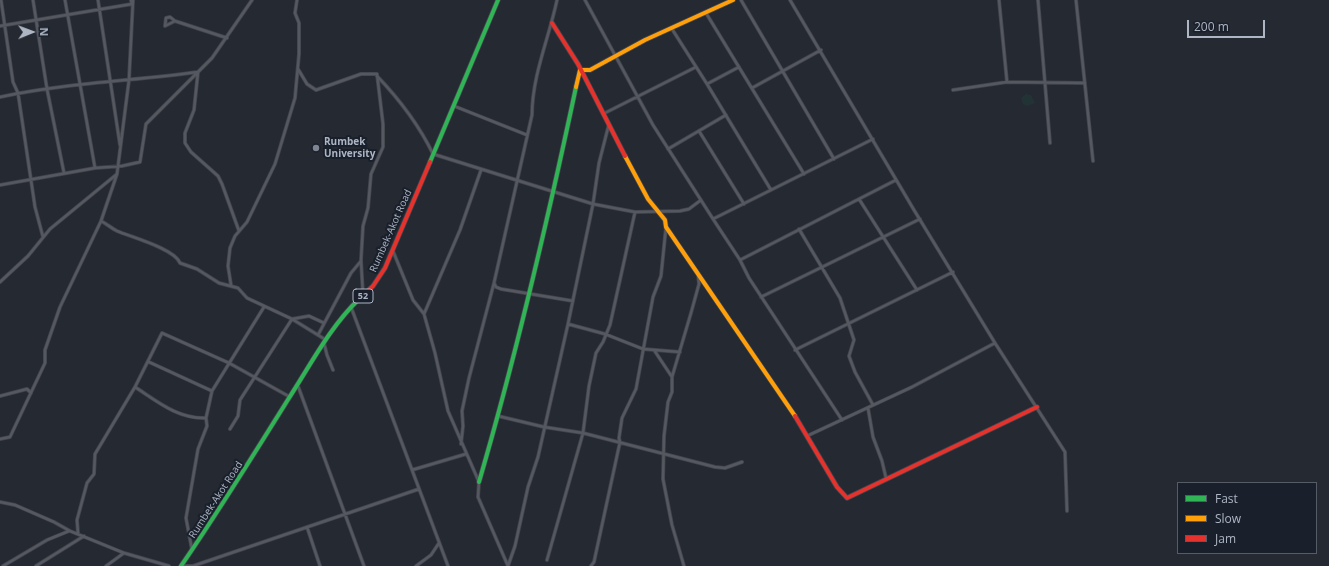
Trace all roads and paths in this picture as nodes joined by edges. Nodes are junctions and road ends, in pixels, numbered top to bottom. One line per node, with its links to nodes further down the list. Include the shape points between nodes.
1 (1, 0): 23 (street)
2 (32, 0): 21 (street)
3 (65, 0): 20 (street)
4 (98, 0): 18 (street)
5 (132, 0): 17 (street)
6 (252, 0): 27 (street)
7 (297, 0): 32 (street, via 295,13 299,23)
8 (498, 0): 50 (street, Rumbek-Akot Road / 52)
9 (557, 0): 24 (street)
10 (585, 0): 29 (street)
11 (733, 0): 19 (street)
12 (741, 0): 34 (street)
13 (790, 0): 28 (street)
14 (999, 0): 39 (street)
15 (1038, 0): 40 (street)
16 (1076, 0): 42 (street)
17 (132, 4): 18 (street); 37 (street)
18 (100, 10): 20 (street); 38 (street)
19 (706, 13): 26 (street); 31 (street)
20 (68, 15): 21 (street); 43 (street)
21 (35, 20): 23 (street); 45 (street)
22 (175, 21): 27 (street)
23 (5, 24): 25 (street); 47 (street, via 13,82)
24 (552, 24): 33 (street); 55 (street, via 533,92 532,115)
25 (0, 26)
26 (672, 28): 29 (street); 30 (street)
27 (227, 38): 35 (street)
28 (821, 50): 34 (street); 56 (street)
29 (616, 57): 33 (street, via 590,70); 49 (street)
30 (696, 67): 41 (street); 49 (street)
31 (739, 67): 41 (street); 44 (street)
32 (298, 69): 36 (street, via 307,84 316,90 361,74); 86 (street, via 295,98 276,164)
33 (580, 70): 51 (street); 74 (street)
34 (784, 70): 44 (street); 61 (street)
35 (198, 72): 37 (street); 63 (street, via 146,124 140,162); 86 (street, via 194,110 184,143 218,176)
36 (377, 76): 60 (street, via 403,106 425,137); 90 (street, via 383,147 371,174)
37 (129, 80): 38 (street); 58 (street)
38 (110, 81): 43 (street); 58 (street)
39 (1007, 82): 40 (street); 46 (street)
40 (1045, 82): 42 (street); 57 (street)
41 (707, 84): 52 (street)
42 (1085, 84): 62 (street)
43 (79, 85): 45 (street); 64 (street)
44 (752, 88): 68 (street)
45 (47, 89): 47 (street); 66 (street)
46 (953, 90)
47 (18, 93): 48 (street); 69 (street)
48 (0, 97)
49 (638, 97): 51 (street); 59 (street)
50 (453, 105): 55 (street); 60 (street, Rumbek-Akot Road / 52)
51 (603, 114): 53 (street)
52 (726, 116): 54 (street); 73 (street)
53 (609, 124): 77 (street, via 599,163); 80 (street, via 648,199)
54 (699, 131): 59 (street); 78 (street)
55 (527, 135): 71 (street)
56 (873, 139): 61 (street); 70 (street)
57 (1050, 143)
58 (120, 149): 63 (street)
59 (668, 149): 76 (street)
60 (433, 154): 65 (street); 89 (street, Rumbek-Akot Road / 52)
61 (834, 159): 68 (street)
62 (1093, 161)
63 (119, 165): 64 (street); 67 (street)
64 (95, 168): 66 (street)
65 (481, 170): 71 (street); 105 (street, via 460,230)
66 (64, 173): 69 (street)
67 (117, 174): 83 (street); 88 (street, via 56,223)
68 (804, 174): 73 (street)
69 (32, 179): 72 (street); 88 (street, via 35,207)
70 (896, 180): 75 (street); 82 (street)
71 (517, 182): 74 (street); 96 (street)
72 (0, 186)
73 (771, 190): 78 (street)
74 (554, 191): 77 (street); 99 (street)
75 (859, 199): 85 (street); 87 (street)
76 (701, 200): 80 (street, via 689,209); 81 (street)
77 (593, 204): 79 (street); 102 (street)
78 (744, 204): 81 (street)
79 (635, 212): 80 (street); 110 (street, via 610,325)
80 (658, 212): 84 (street, via 665,220)
81 (713, 219): 91 (street)
82 (920, 219): 87 (street); 94 (street)
83 (101, 221): 97 (street, via 116,231 160,248 179,258 180,263 197,269 219,283); 126 (street, via 60,307 45,350 45,363)
84 (666, 227): 93 (street); 114 (street, via 661,276 653,298)
85 (799, 229): 91 (street); 92 (street)
86 (240, 231): 97 (street, via 230,248 228,266)
87 (884, 236): 92 (street); 98 (street)
88 (43, 237): 95 (street, via 28,256)
89 (392, 251): 100 (street, Rumbek-Akot Road / 52, via 380,276); 105 (street, via 413,300)
90 (361, 260): 100 (street); 107 (street, via 351,273)
91 (740, 260): 101 (street)
92 (821, 268): 101 (street); 108 (street, via 840,298)
93 (698, 271): 117 (street, via 699,284); 138 (street, via 787,402)
94 (953, 272): 98 (street); 113 (street)
95 (0, 282)
96 (494, 282): 99 (street, via 496,287 501,289); 141 (street, via 462,411)
97 (231, 285): 103 (street)
98 (917, 290): 108 (street)
99 (528, 292): 102 (street); 132 (street)
100 (363, 295): 104 (street, Rumbek-Akot Road / 52)
101 (761, 297): 116 (street)
102 (573, 301): 109 (street)
103 (264, 307): 106 (street); 119 (street)
104 (351, 307): 112 (street, Rumbek-Akot Road / 52); 145 (street)
105 (424, 314): 141 (street, via 448,411)
106 (292, 319): 107 (street, via 309,316); 111 (street); 121 (street)
107 (324, 323): 111 (street)
108 (850, 323): 116 (street); 129 (street, via 854,340 849,356)
109 (568, 324): 110 (street); 135 (street)
110 (605, 334): 114 (street); 137 (street, via 596,353)
111 (318, 335): 112 (street)
112 (325, 341): 120 (street); 123 (street, Rumbek-Akot Road / 52)
113 (995, 343): 129 (street); 130 (street)
114 (643, 349): 115 (street); 140 (street, via 636,389 622,418 618,438)
115 (654, 349): 117 (street); 122 (street)
116 (795, 350): 134 (street)
117 (680, 352): 122 (street)
118 (149, 362): 119 (street, via 162,333); 124 (street); 125 (street)
119 (229, 364): 121 (street); 125 (street)
120 (333, 370)
121 (256, 377): 128 (street); 136 (street, via 240,400 238,416)
122 (672, 377): 143 (street)
123 (298, 385): 128 (street, Rumbek-Akot Road / 52); 151 (street)
124 (135, 387): 133 (street, via 187,418); 154 (street, via 95,454 94,474 87,483 77,520)
125 (212, 391): 133 (street)
126 (31, 393): 127 (street, via 27,389); 139 (street, via 10,437)
127 (0, 396)
128 (290, 397): 157 (street, Rumbek-Akot Road / 52)
129 (873, 405): 131 (street)
130 (1037, 407): 146 (street); 150 (street, via 1065,452)
131 (868, 408): 134 (street); 146 (street, via 873,437)
132 (498, 416): 135 (street); 147 (street)
133 (206, 418): 157 (street, via 207,426 198,449 186,518)
134 (842, 420): 138 (street)
135 (544, 427): 137 (street); 170 (street)
136 (230, 429)
137 (583, 433): 140 (street); 159 (street)
138 (807, 436): 146 (street, via 837,487 847,498)
139 (0, 439)
140 (620, 442): 143 (street); 171 (street, via 606,511)
141 (461, 444): 142 (street)
142 (466, 454): 145 (street); 147 (street)
143 (663, 454): 144 (street, via 715,467 725,468); 172 (street, via 663,479 672,525)
144 (742, 462)
145 (412, 470): 148 (street)
146 (886, 478)
147 (479, 482): 170 (street, via 478,497)
148 (419, 489): 151 (street); 156 (street)
149 (0, 502): 153 (street, via 14,505)
150 (1067, 511)
151 (346, 514): 152 (street); 167 (street)
152 (307, 527): 165 (street); 166 (street)
153 (70, 531): 154 (street); 160 (street, via 47,540)
154 (78, 533): 155 (street)
155 (84, 536): 158 (street); 161 (street)
156 (439, 542): 168 (street, via 431,555); 169 (street)
157 (192, 552): 164 (street, Rumbek-Akot Road / 52)
158 (124, 553): 162 (street); 163 (street)
159 (547, 560)
160 (3, 566)
161 (36, 566)
162 (106, 566)
163 (169, 566)
164 (182, 566): 165 (street)
165 (193, 566)
166 (320, 566)
167 (364, 566)
168 (416, 566)
169 (448, 566)
170 (508, 566)
171 (591, 566)
172 (684, 566)

